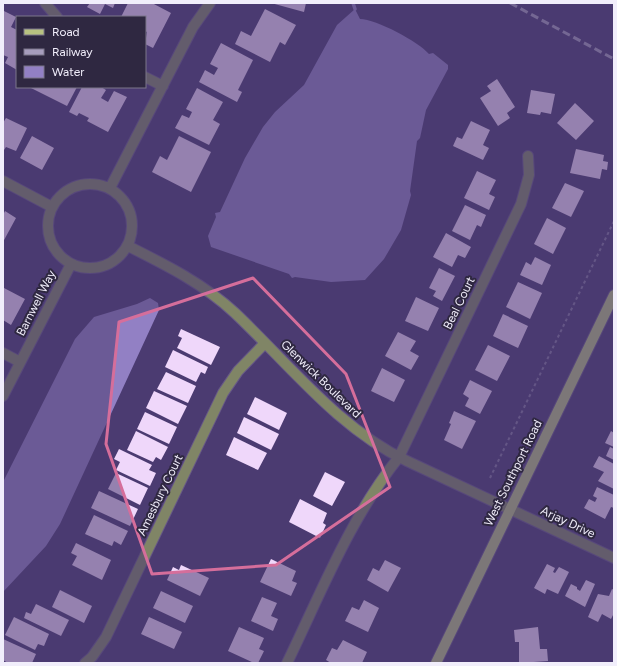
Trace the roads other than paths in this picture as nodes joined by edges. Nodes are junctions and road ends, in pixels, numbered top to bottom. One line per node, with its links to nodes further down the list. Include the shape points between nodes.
1 (46, 3): 3 (street)
2 (210, 3): 5 (street, via 193,28)
3 (56, 16)
4 (146, 78): 5 (street)
5 (163, 86): 8 (street)
6 (528, 156): 17 (street, Beal Court, via 529,175 521,204)
7 (3, 181): 9 (street)
8 (110, 188): 9 (street, via 90,184 75,187 62,195); 10 (street, via 123,199 131,213 132,230)
9 (52, 207): 11 (street, via 48,227 50,242 58,255)
10 (128, 246): 11 (street, via 119,257 103,267 89,269); 13 (street, Glenwick Boulevard, via 179,272 212,294)
11 (70, 264): 15 (street, Barnwell Way)
12 (614, 295): 18 (main road, West Southport Road)
13 (265, 343): 17 (street, Glenwick Boulevard, via 345,421 371,441); 20 (street, Amesbury Court, via 238,371 224,393 106,637)
14 (3, 353): 15 (street)
15 (20, 362): 16 (street, Barnwell Way)
16 (3, 396)
17 (399, 457): 18 (street, Glenwick Boulevard); 21 (street, Beal Court, via 380,481 364,508)
18 (510, 509): 19 (street, Arjay Drive); 22 (main road, West Southport Road)
19 (614, 558)
20 (85, 663)
21 (287, 663)
22 (437, 663)

